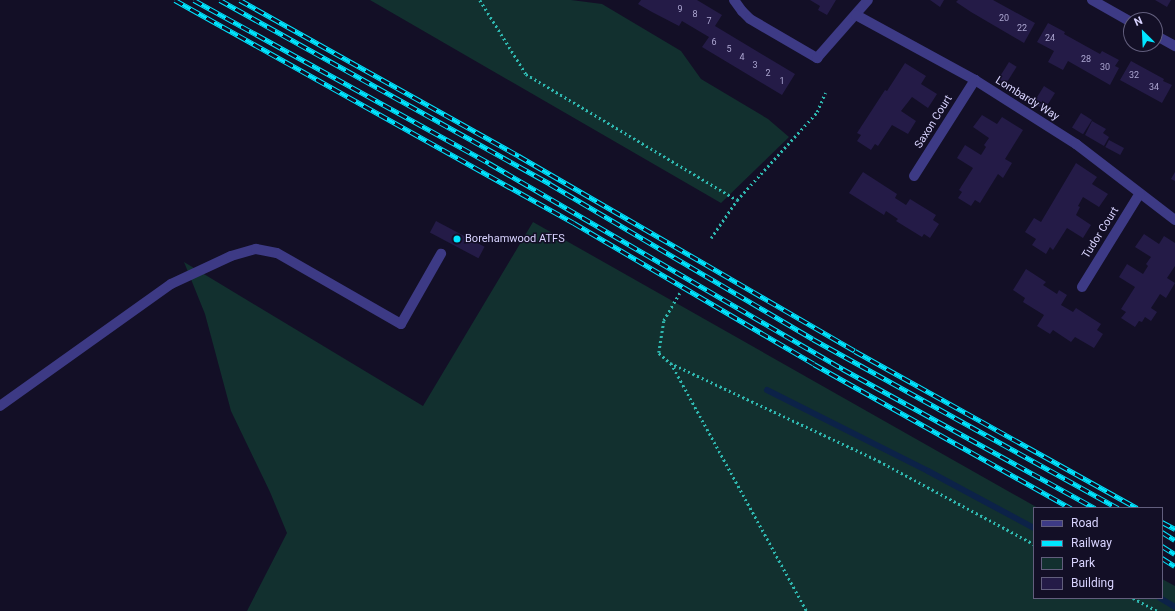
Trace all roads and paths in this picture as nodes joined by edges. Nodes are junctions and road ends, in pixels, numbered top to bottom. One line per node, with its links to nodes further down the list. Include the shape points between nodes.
1 (480, 0): 13 (path, via 526,74)
2 (734, 0): 5 (street, via 750,19 817,58)
3 (868, 0): 5 (street)
4 (1092, 0): 6 (street)
5 (856, 15): 9 (street, Lombardy Way)
6 (1123, 17)
7 (1163, 39): 8 (street)
8 (1175, 46)
9 (975, 80): 11 (street, Saxon Court); 12 (street, Lombardy Way, via 1076,144)
10 (825, 93): 13 (path, via 817,112)
11 (914, 176)
12 (1140, 193): 14 (street, Lombardy Way); 17 (street, Tudor Court)
13 (737, 200): 15 (path)
14 (1175, 220)
15 (712, 238)
16 (441, 254): 20 (street, via 401,324 277,253 256,249 231,256 171,284)
17 (1082, 287)
18 (680, 293): 19 (path, via 664,321 659,353)
19 (670, 363): 21 (path, via 879,461); 23 (path)
20 (0, 406)
21 (1033, 543)
22 (1135, 599): 24 (path)
23 (807, 611)
24 (1157, 611)

